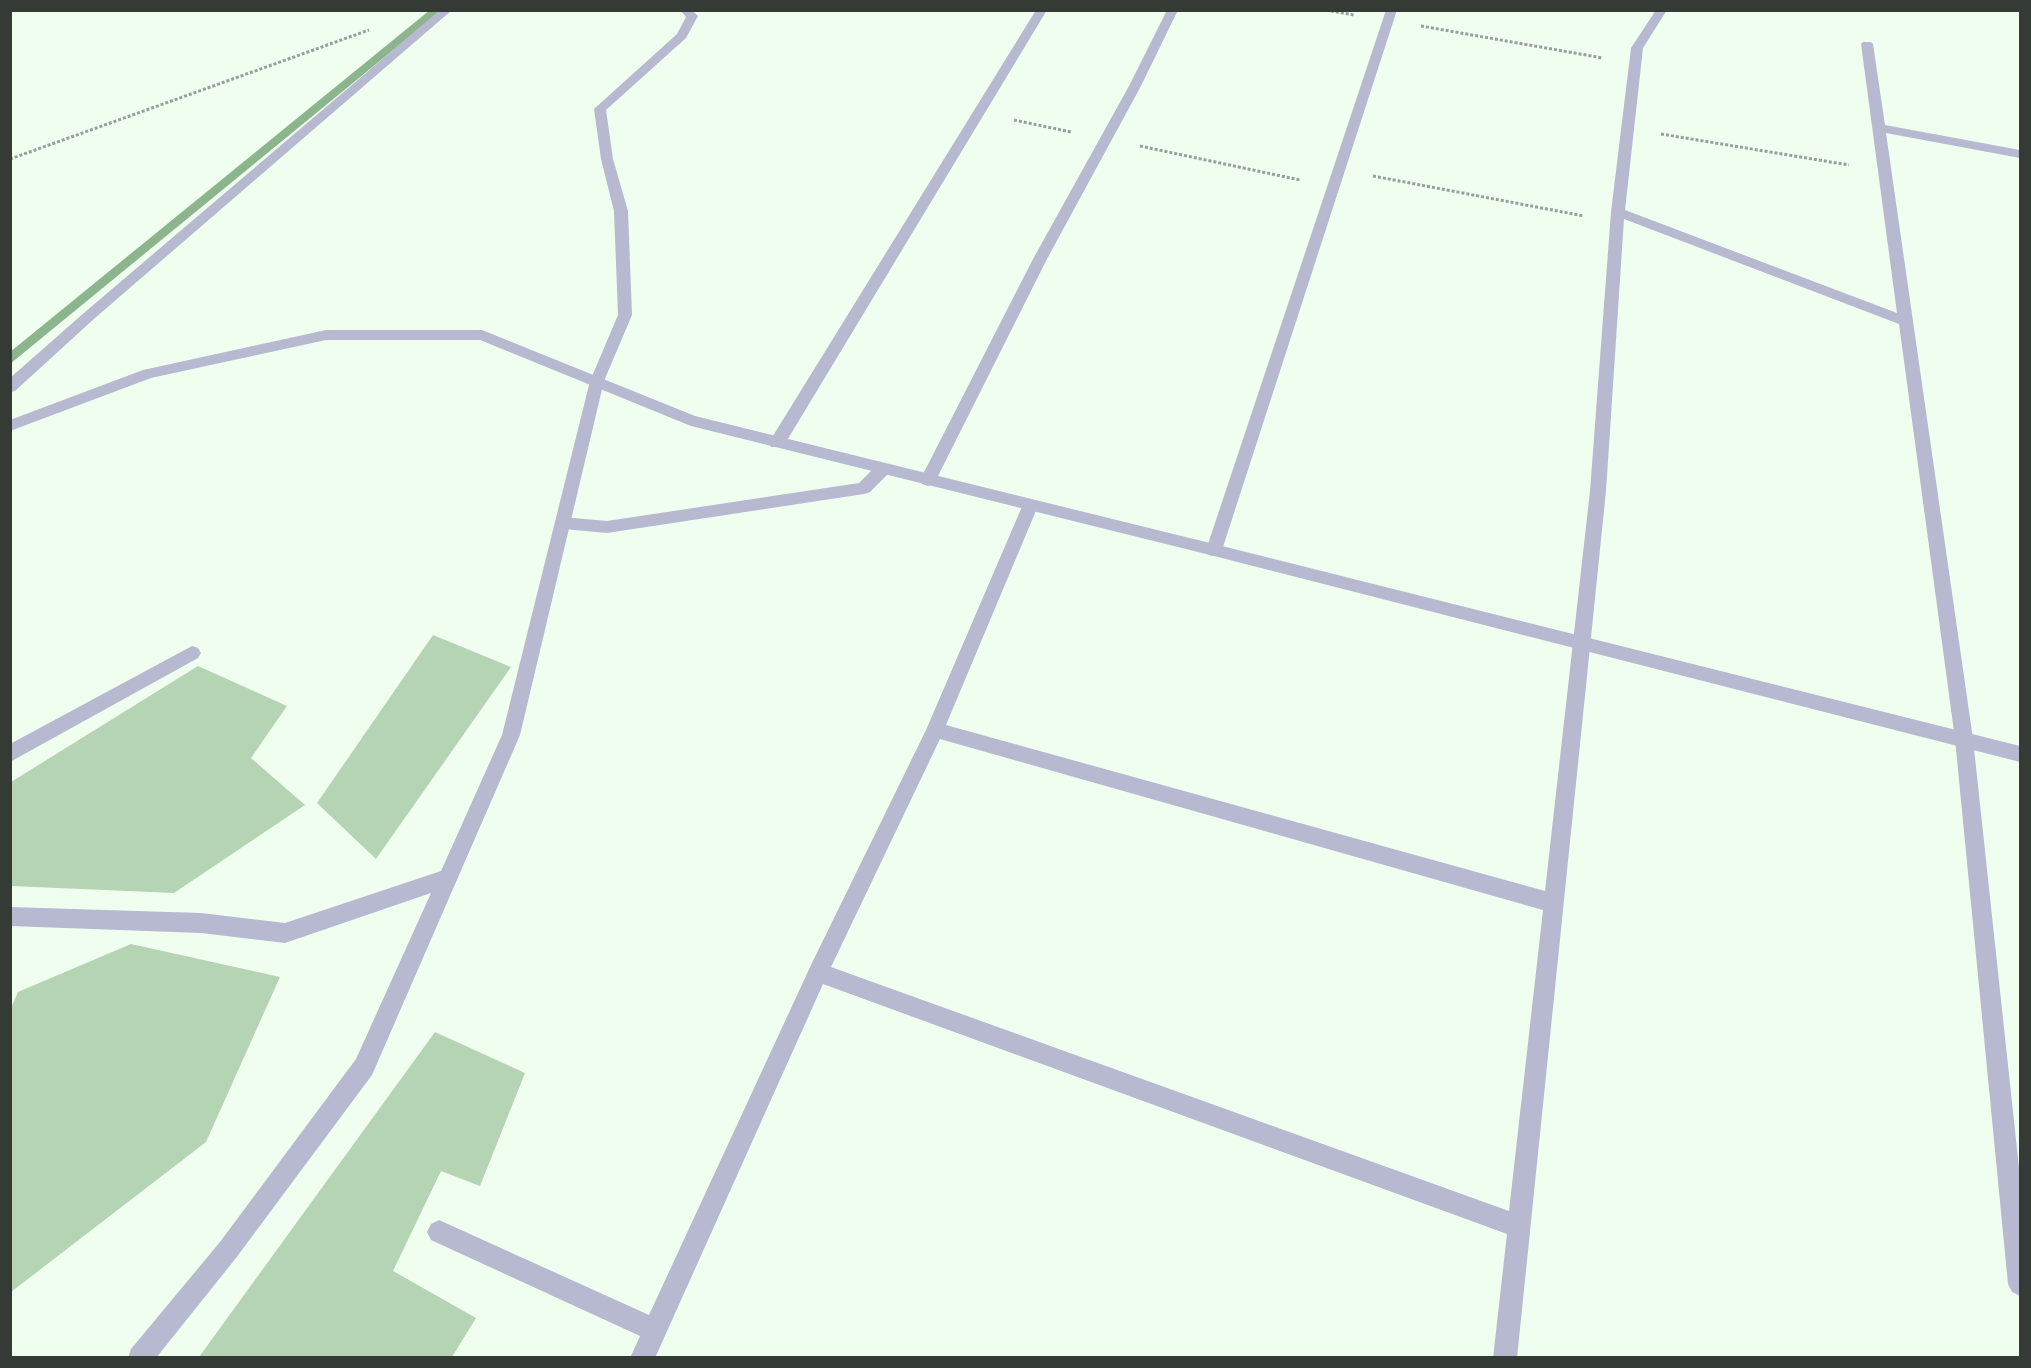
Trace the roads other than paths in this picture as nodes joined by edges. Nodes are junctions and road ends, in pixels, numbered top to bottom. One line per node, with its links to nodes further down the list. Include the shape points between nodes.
1 (447, 10): 13 (street)
2 (685, 10): 12 (street, via 692,16 682,36 600,109 607,159 621,211 626,315)
3 (1042, 10): 15 (street)
4 (1173, 10): 17 (street, via 1034,269)
5 (1662, 10): 10 (street, via 1637,48)
6 (1390, 16): 20 (street)
7 (1867, 44): 8 (street)
8 (1879, 128): 9 (street); 11 (street)
9 (2020, 154)
10 (1617, 217): 11 (street); 21 (street, via 1598,491)
11 (1905, 321): 24 (street)
12 (597, 381): 14 (street, via 482,335 326,335 148,374); 15 (street, via 690,421); 19 (street)
13 (10, 387)
14 (10, 426)
15 (777, 443): 16 (street)
16 (883, 469): 17 (street); 19 (street, via 864,488 607,527)
17 (928, 480): 18 (street)
18 (1030, 506): 20 (street); 23 (street)
19 (563, 523): 27 (street, via 511,735)
20 (1214, 550): 21 (street)
21 (1581, 643): 24 (street); 28 (street)
22 (192, 654): 25 (street)
23 (935, 730): 28 (street); 30 (street)
24 (1964, 739): 26 (street); 33 (street)
25 (10, 754)
26 (2020, 754)
27 (447, 878): 29 (street, via 285,933 201,923); 35 (street, via 364,1067 228,1250)
28 (1553, 903): 31 (street)
29 (10, 916)
30 (818, 972): 31 (street); 34 (street)
31 (1518, 1226): 37 (street)
32 (439, 1232): 34 (street)
33 (2020, 1284)
34 (655, 1330): 36 (street)
35 (140, 1358)
36 (642, 1358)
37 (1505, 1358)

